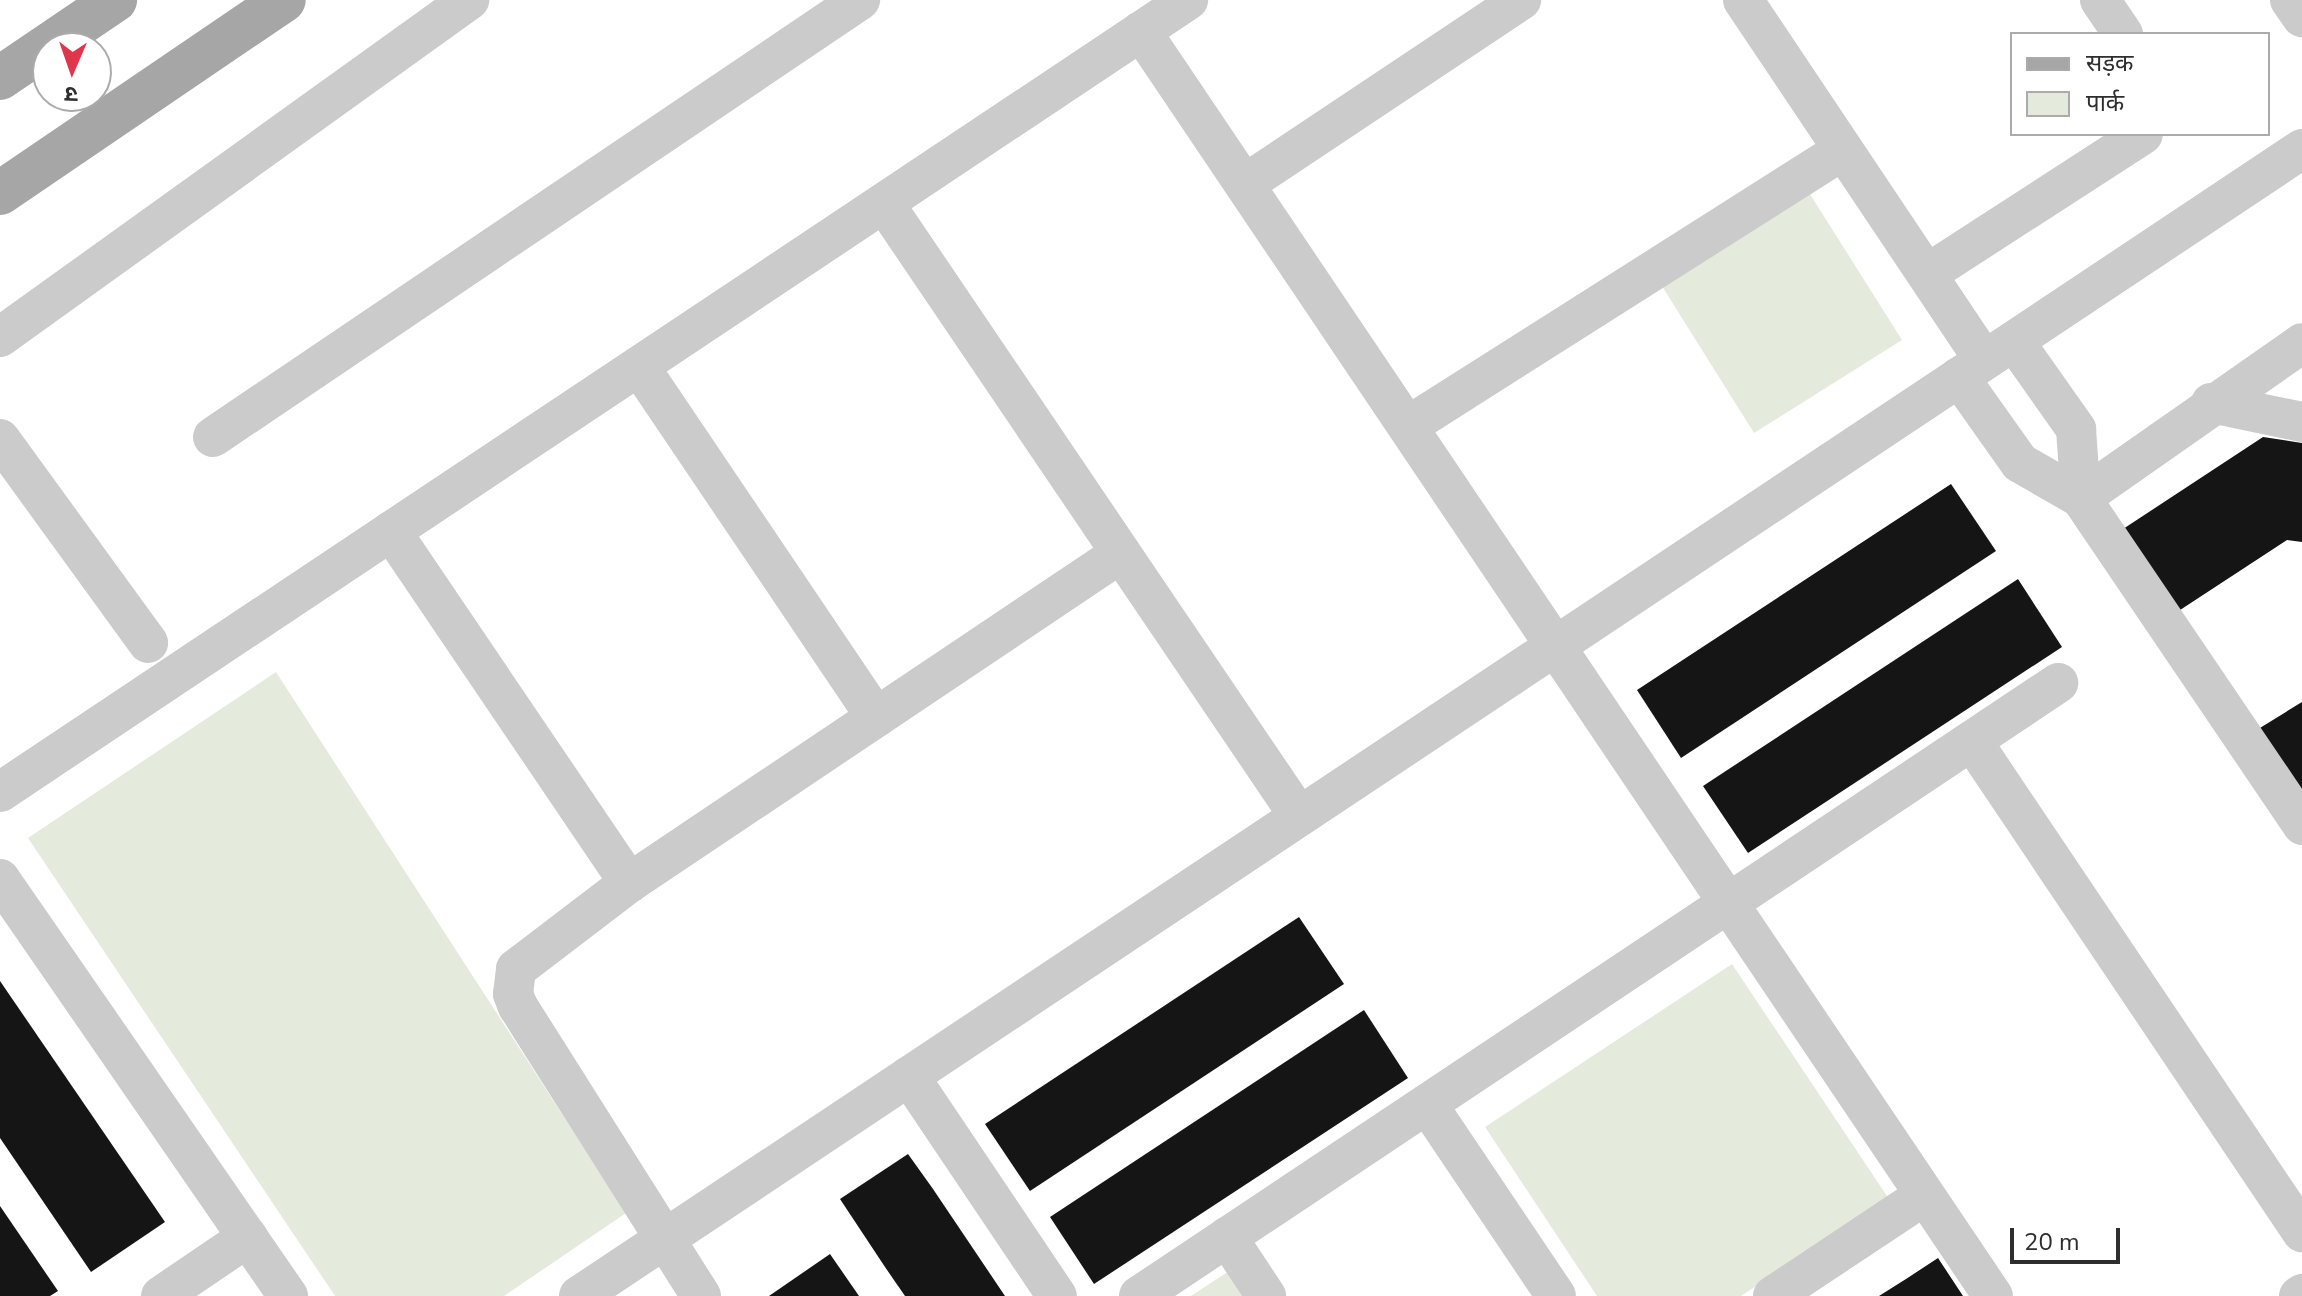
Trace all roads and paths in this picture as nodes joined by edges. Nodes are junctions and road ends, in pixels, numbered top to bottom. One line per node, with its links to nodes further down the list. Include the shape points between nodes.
1 (115, 0): 13 (main road)
2 (284, 0): 18 (main road)
3 (469, 0): 21 (street)
4 (860, 0): 28 (street)
5 (1188, 0): 11 (street)
6 (1521, 0): 17 (street)
7 (1743, 0): 16 (street)
8 (2100, 0): 12 (street)
9 (2290, 0): 10 (street)
10 (2302, 17)
11 (1141, 31): 17 (street); 19 (street)
12 (2122, 32)
13 (0, 78)
14 (2140, 136): 20 (street)
15 (2302, 149): 23 (street)
16 (1843, 150): 20 (street); 27 (street)
17 (1245, 184): 27 (street)
18 (0, 193)
19 (884, 203): 24 (street); 32 (street)
20 (1927, 274): 23 (street)
21 (0, 337)
22 (2302, 343): 25 (street)
23 (1986, 359): 30 (street, via 2020,463); 30 (street, via 2076,429); 34 (street)
24 (639, 366): 31 (street); 36 (street)
25 (2211, 403): 26 (street); 30 (street)
26 (2302, 422)
27 (1408, 426): 34 (street)
28 (213, 437)
29 (0, 439): 33 (street)
30 (2081, 498): 40 (street)
31 (391, 531): 38 (street); 42 (street)
32 (1121, 553): 36 (street); 39 (street)
33 (148, 643)
34 (1555, 646): 39 (street); 43 (street)
35 (2058, 683): 37 (street)
36 (876, 717): 42 (street)
37 (1972, 741): 43 (street); 47 (street)
38 (0, 792)
39 (1299, 816): 44 (street)
40 (2302, 825)
41 (0, 879): 48 (street)
42 (629, 883): 50 (street, via 516,969 513,994)
43 (1728, 903): 45 (street); 46 (street)
44 (909, 1076): 50 (street); 55 (street)
45 (1427, 1104): 49 (street); 58 (street)
46 (1925, 1195): 59 (street); 60 (street)
47 (2302, 1232)
48 (248, 1237): 51 (street); 52 (street)
49 (1227, 1237): 56 (street); 57 (street)
50 (663, 1240): 53 (street); 54 (street)
51 (161, 1296)
52 (288, 1296)
53 (579, 1296)
54 (701, 1296)
55 (1057, 1296)
56 (1139, 1296)
57 (1266, 1296)
58 (1556, 1296)
59 (1773, 1296)
60 (1993, 1296)

